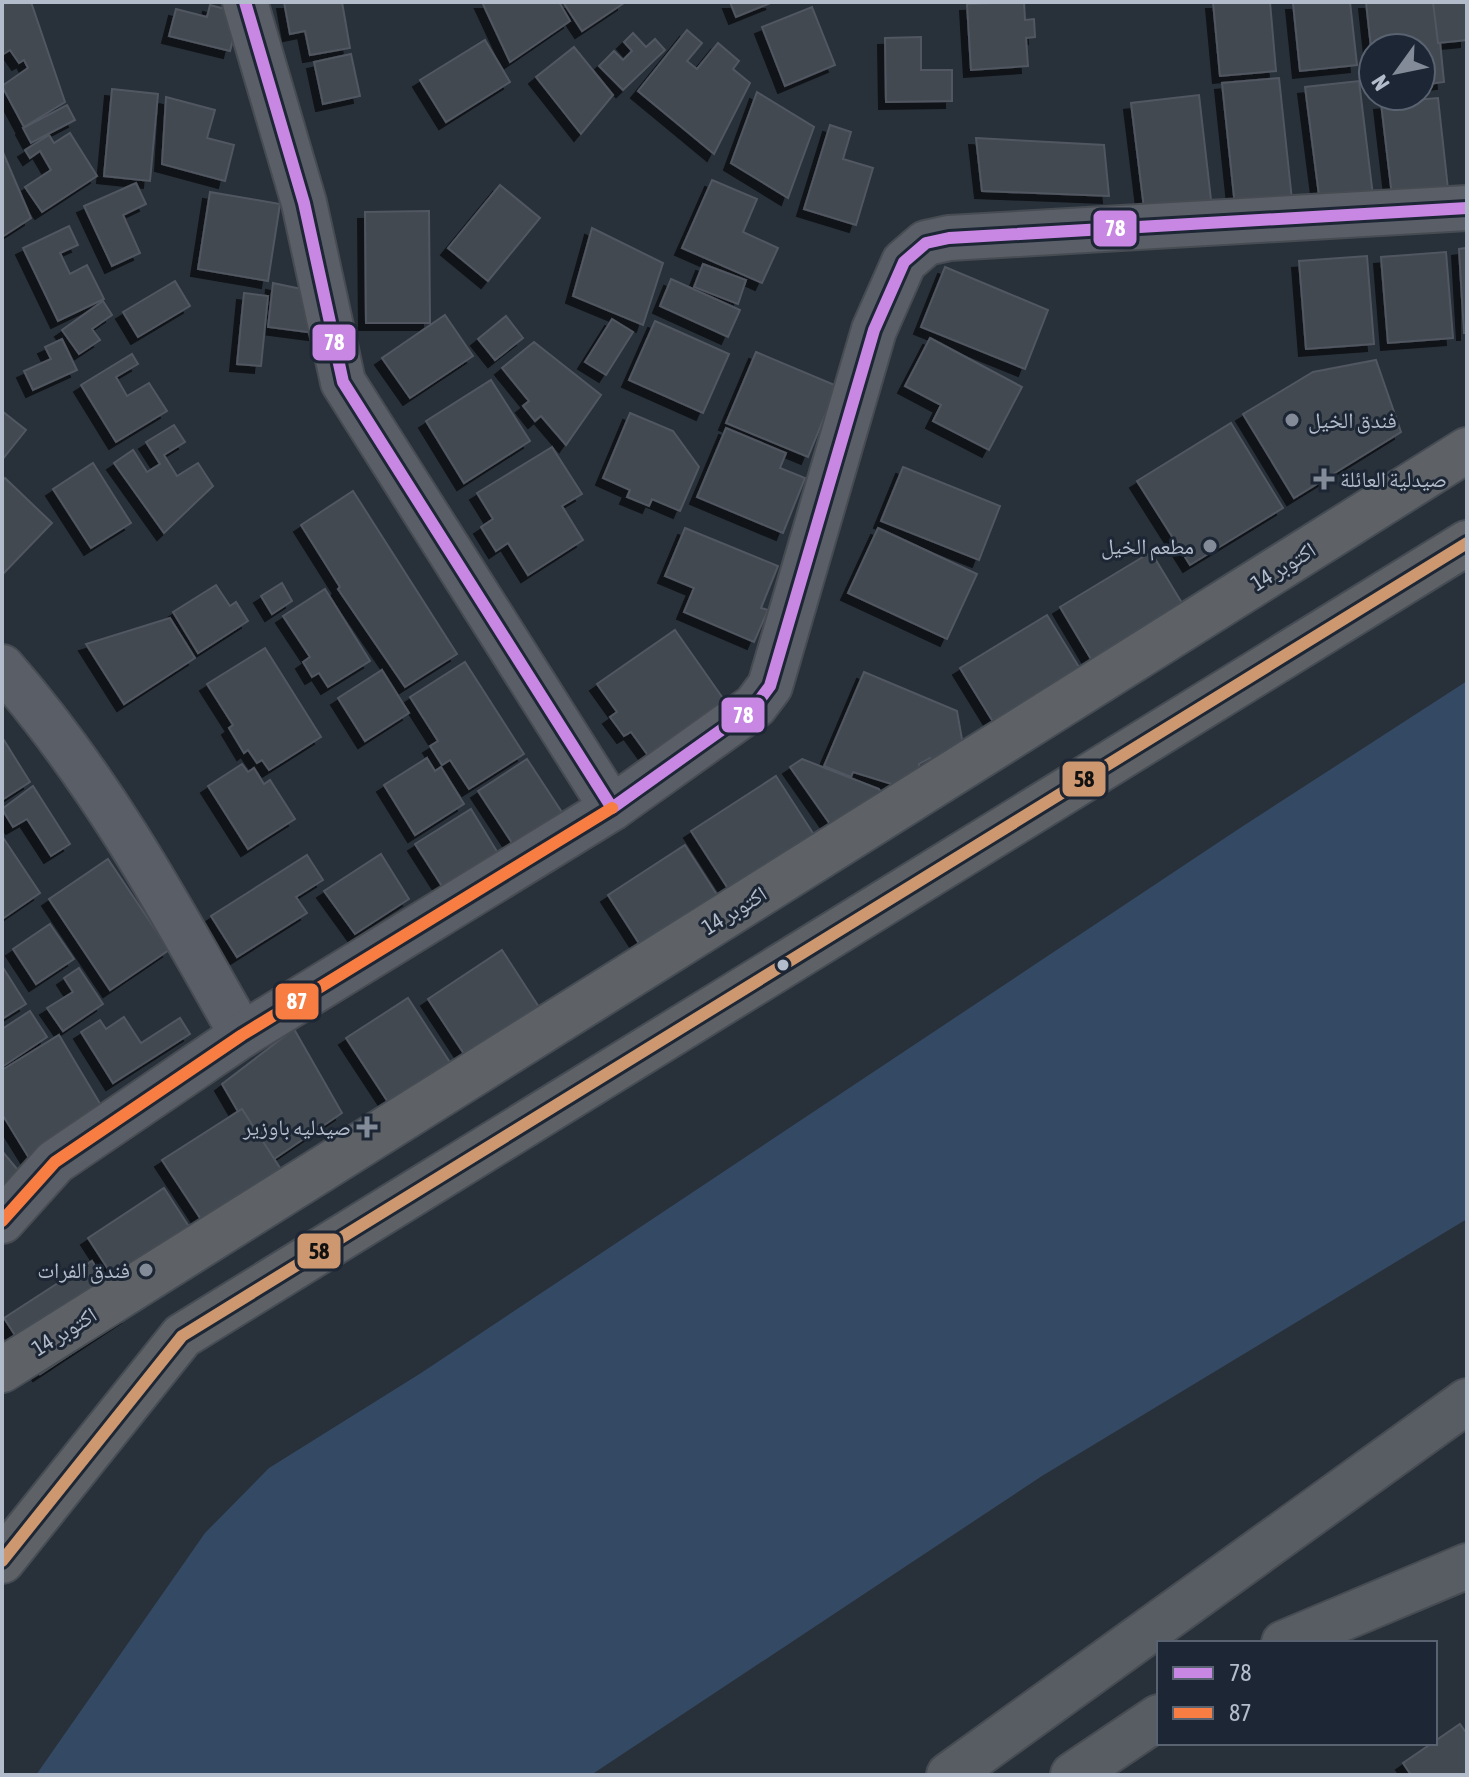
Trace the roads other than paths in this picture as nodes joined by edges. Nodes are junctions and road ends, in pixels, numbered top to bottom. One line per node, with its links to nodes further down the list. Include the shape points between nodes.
1 (245, 2): 6 (street, via 304,203 343,382)
2 (1467, 208): 6 (street, via 926,243 904,262 874,330 770,686 755,706)
3 (1467, 450): 9 (highway, 14 اكتوبر)
4 (1467, 543): 11 (highway, via 182,1336)
5 (2, 667): 7 (street, via 132,840)
6 (612, 808): 7 (street)
7 (242, 1035): 8 (street, via 55,1162)
8 (2, 1221)
9 (2, 1370)
10 (1467, 1401): 15 (main road)
11 (2, 1561)
12 (1467, 1566): 13 (main road)
13 (1289, 1641)
14 (1157, 1718): 16 (main road)
15 (949, 1775)
16 (1073, 1775)

